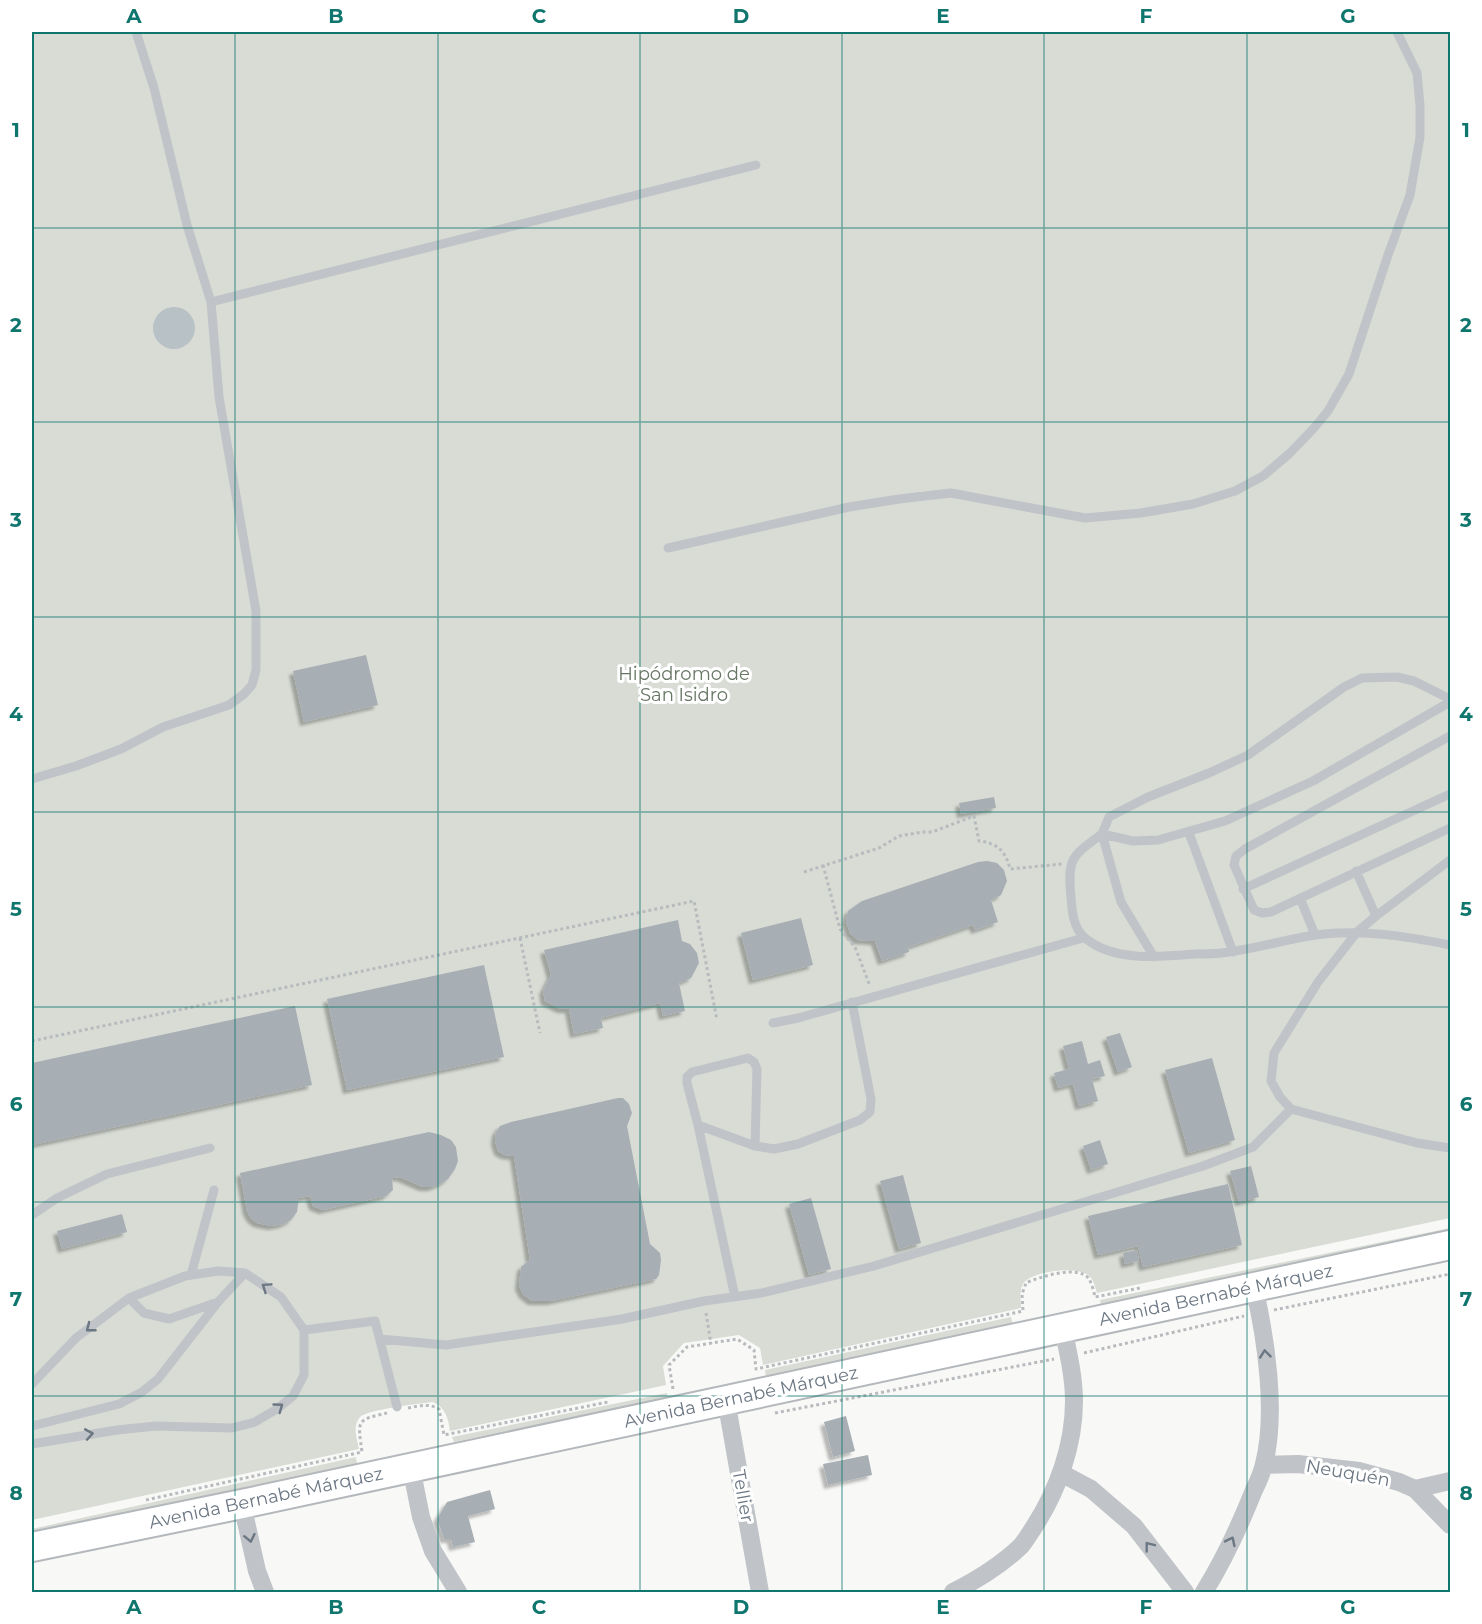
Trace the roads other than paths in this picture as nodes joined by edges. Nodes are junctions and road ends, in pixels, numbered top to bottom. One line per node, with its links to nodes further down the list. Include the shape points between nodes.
1 (135, 32): 4 (lane)
2 (1397, 32): 5 (lane, via 1417,73 1420,106 1420,137 1410,195 1349,374 1314,428 1263,476 1235,491 1193,504 1141,513 1085,518 951,493 849,507)
3 (756, 165): 4 (lane)
4 (212, 302): 8 (lane, via 219,398 256,610 256,670 252,685 229,705 163,727 76,766)
5 (668, 548)
6 (1450, 701): 11 (lane, via 1313,781 1225,821); 12 (lane, via 1414,681 1397,677 1362,678 1248,755 1109,816)
7 (1450, 736): 15 (lane, via 1245,849 1236,856 1234,865)
8 (32, 779)
9 (1450, 794): 15 (lane)
10 (1450, 828): 14 (lane)
11 (1189, 832): 12 (lane, via 1133,841); 22 (lane)
12 (1102, 834): 20 (lane, via 1078,851 1069,873 1073,921); 23 (lane, via 1121,902)
13 (1450, 860): 17 (lane)
14 (1356, 871): 16 (lane); 17 (lane)
15 (1243, 890): 16 (lane, via 1254,909 1262,914)
16 (1300, 898): 19 (lane)
17 (1376, 915): 18 (lane)
18 (1357, 932): 19 (lane); 21 (lane, via 1401,935); 26 (lane, via 1318,982 1274,1053 1271,1081)
19 (1315, 935): 22 (lane)
20 (1083, 938): 23 (lane, via 1129,956); 24 (lane)
21 (1450, 945)
22 (1233, 952): 23 (lane)
23 (1154, 957)
24 (852, 1002): 25 (lane); 28 (lane, via 871,1099 870,1112 860,1120 798,1144 774,1149)
25 (772, 1023)
26 (1291, 1109): 30 (lane, via 1416,1143); 37 (lane, via 1252,1147 1203,1166 874,1266)
27 (698, 1125): 28 (lane); 28 (lane, via 687,1077 692,1072 748,1058 758,1069); 37 (lane)
28 (755, 1146)
29 (210, 1148): 32 (lane, via 107,1174)
30 (1450, 1148)
31 (214, 1190): 35 (lane)
32 (32, 1215)
33 (1450, 1245): 36 (main road, Avenida Bernabé Márquez)
34 (245, 1273): 35 (lane); 39 (lane); 41 (lane, one-way to 34, via 281,1297)
35 (191, 1275): 38 (lane)
36 (1254, 1287): 40 (main road, Avenida Bernabé Márquez); 48 (street, one-way to 36, via 1270,1401)
37 (735, 1297): 42 (lane, via 622,1319 447,1345)
38 (129, 1298): 39 (lane, via 144,1313 169,1319); 43 (lane, one-way to 43, via 76,1338)
39 (218, 1302): 46 (lane, via 158,1379 142,1392 119,1404)
40 (1063, 1328): 44 (main road, Avenida Bernabé Márquez); 50 (street, via 1074,1401)
41 (304, 1330): 42 (lane, via 375,1321); 47 (lane, one-way to 41, via 156,1426 232,1428 255,1422 293,1396 304,1375)
42 (380, 1339): 45 (lane)
43 (32, 1384)
44 (726, 1400): 49 (main road, Avenida Bernabé Márquez); 58 (street, Tellier)
45 (402, 1408)
46 (32, 1426)
47 (32, 1444)
48 (1264, 1465): 52 (street, Neuquén, via 1298,1464 1359,1471); 61 (street, one-way to 48, via 1248,1507)
49 (411, 1467): 53 (main road, Avenida Bernabé Márquez); 57 (street, via 433,1551)
50 (1061, 1473): 59 (street, via 1045,1511 1022,1544 991,1570); 60 (street, one-way to 50, via 1134,1526 1091,1489)
51 (1450, 1481): 52 (street)
52 (1415, 1489): 54 (street, Neuquén)
53 (242, 1504): 55 (main road, Avenida Bernabé Márquez); 56 (street, one-way to 56)
54 (1450, 1525)
55 (32, 1547)
56 (265, 1593)
57 (458, 1593)
58 (760, 1593)
59 (953, 1593)
60 (1185, 1593)
61 (1204, 1593)

